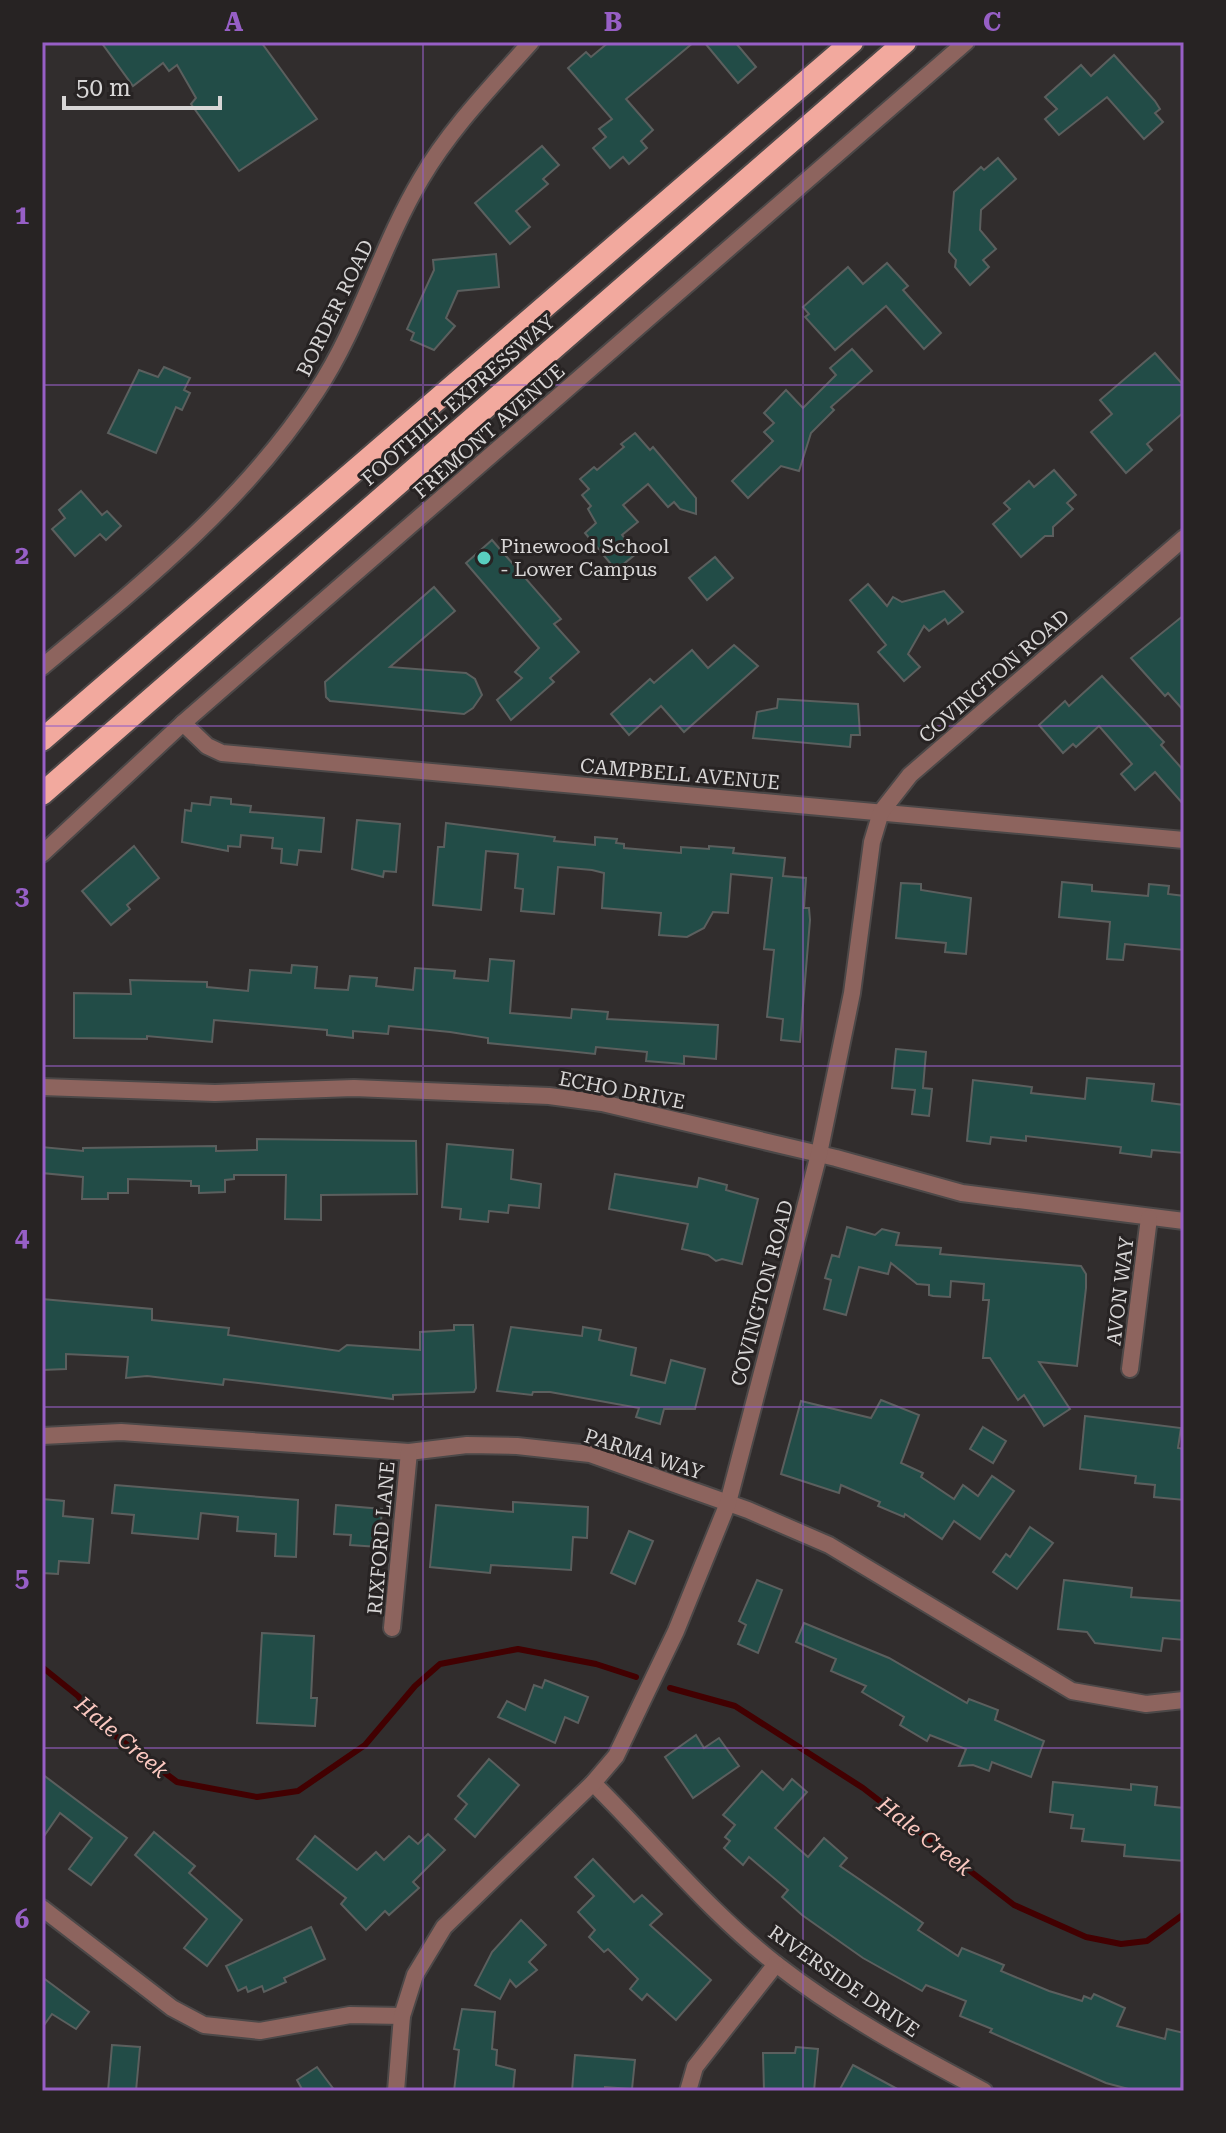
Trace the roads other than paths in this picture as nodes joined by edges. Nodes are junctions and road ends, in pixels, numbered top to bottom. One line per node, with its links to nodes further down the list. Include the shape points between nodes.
1 (531, 42): 6 (street, BORDER ROAD, via 461,121 420,180 355,324 317,391 259,470)
2 (852, 42): 8 (highway, FOOTHILL EXPRESSWAY)
3 (905, 42): 9 (highway, FOOTHILL EXPRESSWAY)
4 (966, 42): 7 (street, FREMONT AVENUE)
5 (1184, 538): 10 (street, COVINGTON ROAD, via 910,775)
6 (42, 667)
7 (183, 723): 10 (street, CAMPBELL AVENUE, via 222,753); 12 (street, FREMONT AVENUE)
8 (42, 740)
9 (42, 794)
10 (881, 812): 11 (street, CAMPBELL AVENUE); 14 (street, COVINGTON ROAD)
11 (1184, 840)
12 (42, 854)
13 (42, 1087): 14 (street, ECHO DRIVE, via 215,1093 354,1088 549,1096 602,1103)
14 (819, 1154): 15 (street, ECHO DRIVE, via 962,1193); 20 (street, COVINGTON ROAD)
15 (1149, 1218): 16 (street, ECHO DRIVE); 17 (street, AVON WAY)
16 (1184, 1221)
17 (1130, 1369)
18 (42, 1436): 19 (street, PARMA WAY, via 121,1432)
19 (409, 1452): 20 (street, PARMA WAY, via 505,1446 590,1454); 21 (street, RIXFORD LANE)
20 (728, 1503): 22 (street, PARMA WAY, via 829,1545 1072,1691 1146,1704); 23 (street, COVINGTON ROAD, via 636,1716 616,1756)
21 (392, 1628)
22 (1184, 1700)
23 (593, 1783): 25 (street, RIVERSIDE DRIVE, via 709,1904); 26 (street, COVINGTON ROAD, via 444,1927 415,1975)
24 (42, 1908): 26 (street, via 172,2008 204,2025 260,2031 350,2015)
25 (776, 1964): 28 (street, via 695,2067); 29 (street, RIVERSIDE DRIVE, via 886,2039)
26 (402, 2016): 27 (street, COVINGTON ROAD)
27 (396, 2091)
28 (688, 2091)
29 (984, 2091)

